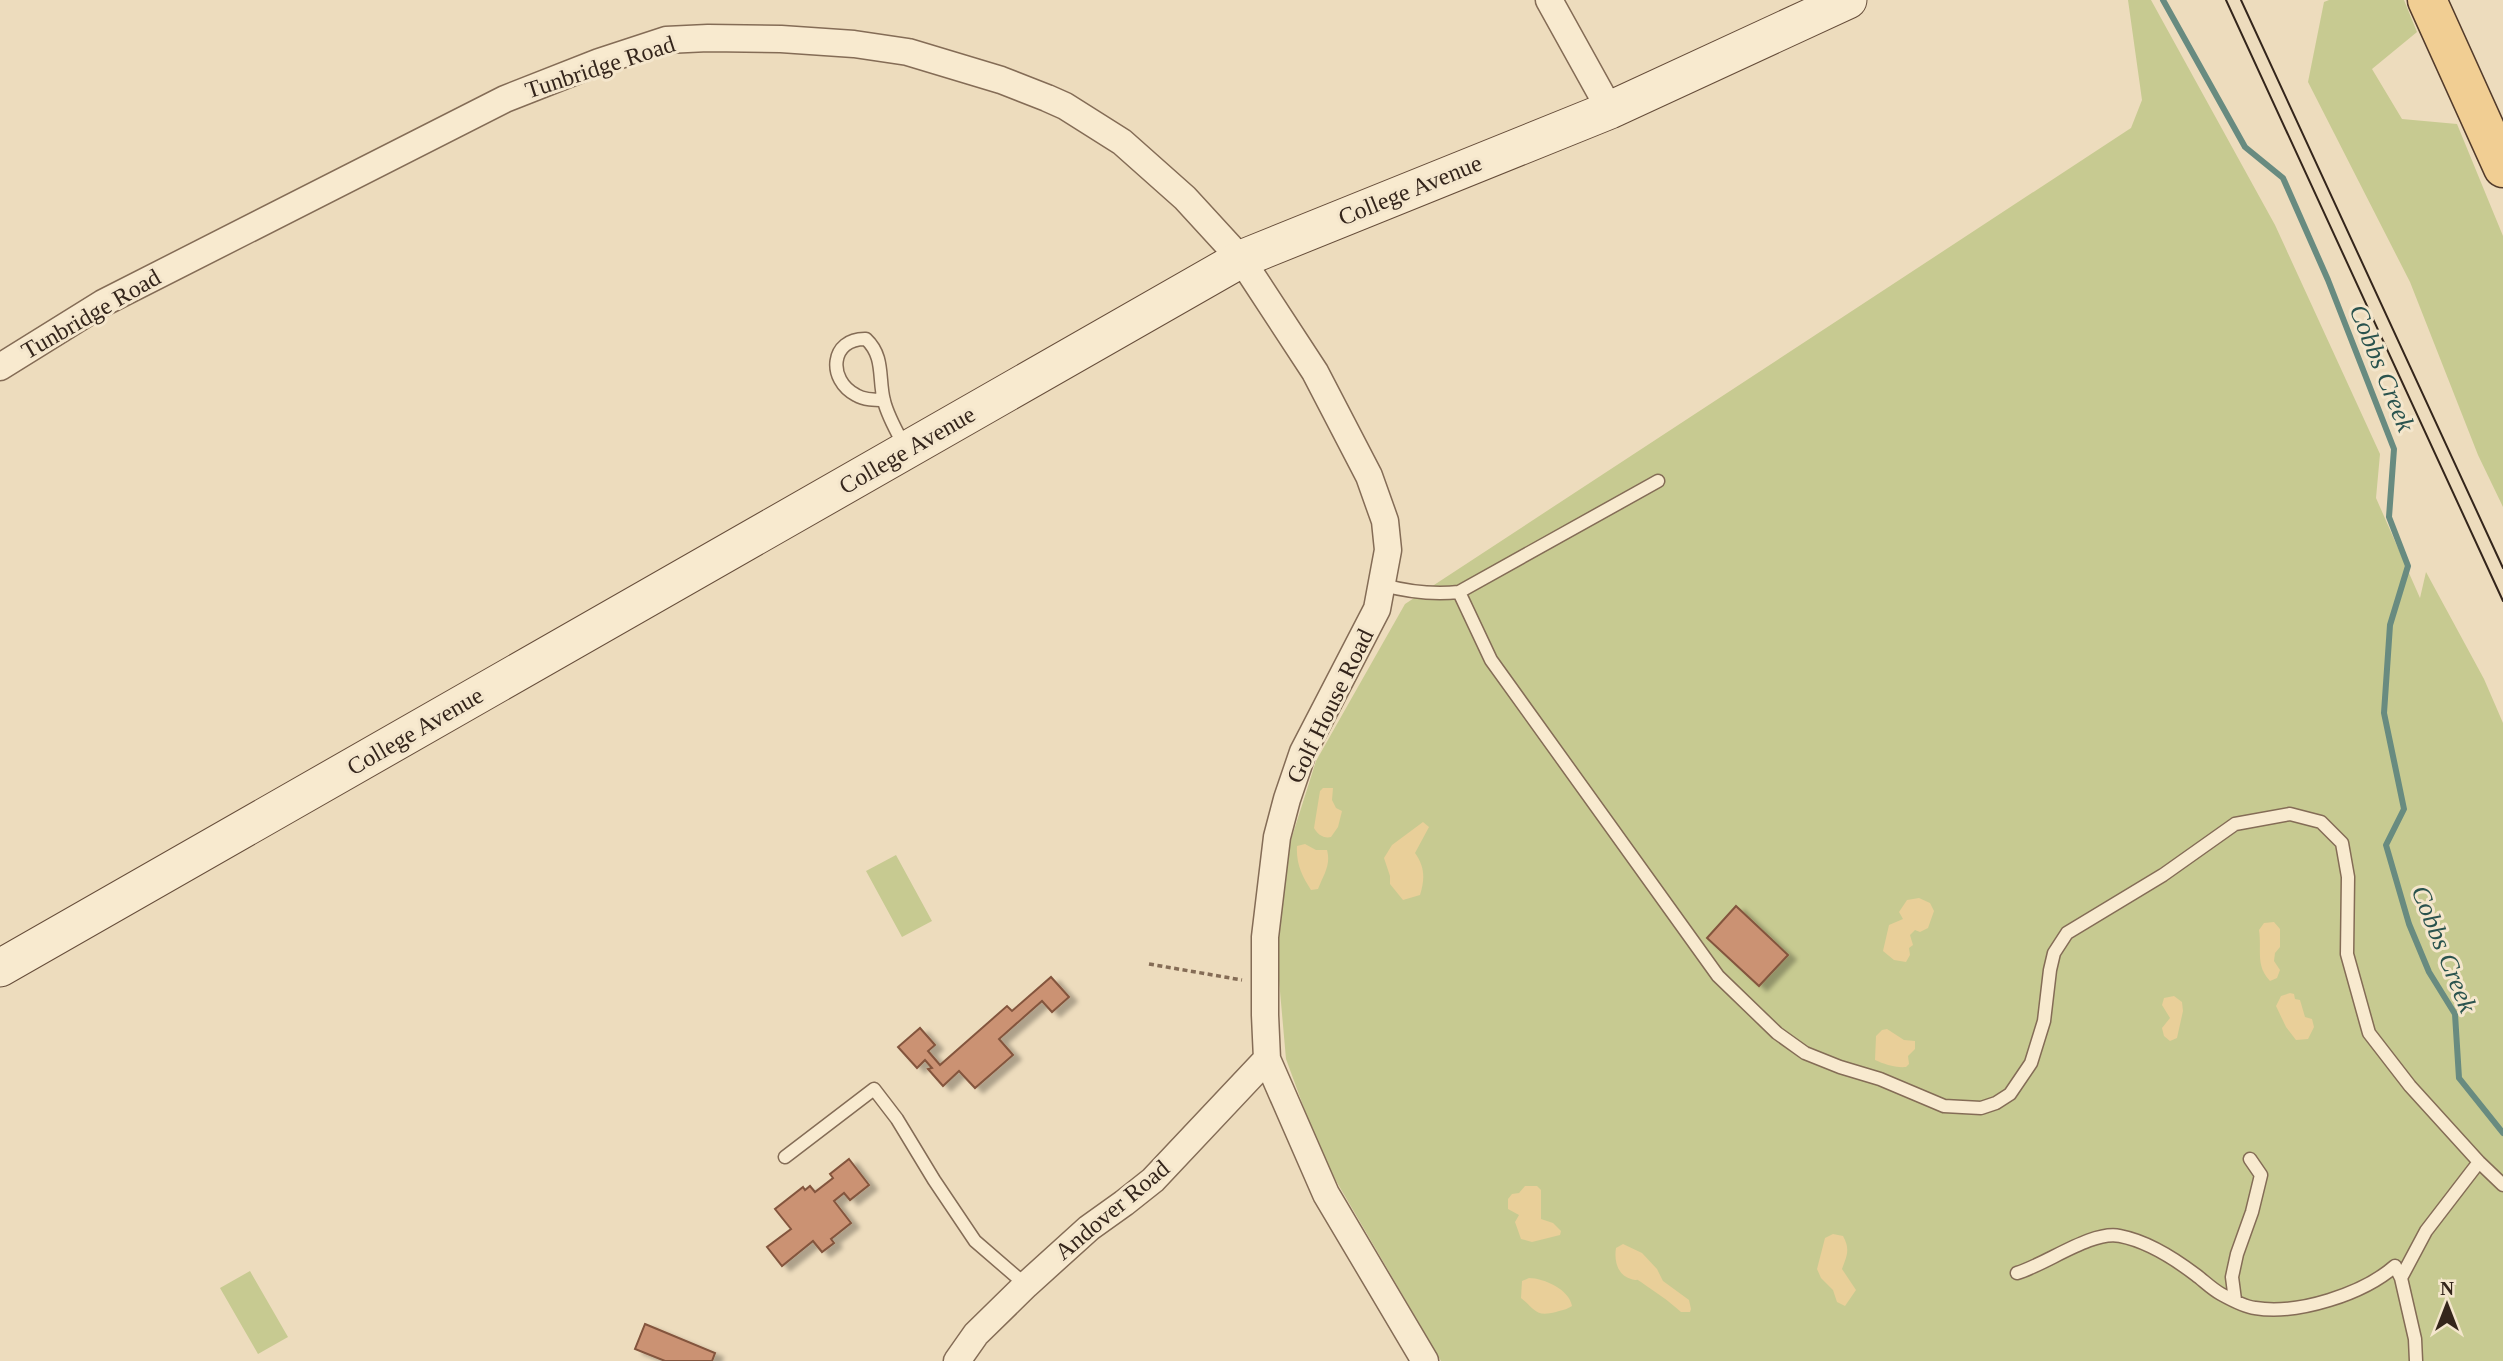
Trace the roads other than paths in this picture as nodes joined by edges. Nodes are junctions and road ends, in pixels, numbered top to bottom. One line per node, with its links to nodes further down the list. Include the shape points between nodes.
1 (1549, 0): 4 (street)
2 (1848, 0): 4 (main road, College Avenue)
3 (2427, 0): 5 (main road)
4 (1610, 110): 6 (main road, College Avenue)
5 (2503, 169)
6 (1241, 259): 7 (street, Tunbridge Road, via 1185,198 1122,142 1047,97 908,52 781,39 666,40 505,99 103,303); 9 (main road, College Avenue); 11 (street, Golf House Road, via 1315,372 1369,476 1385,521 1388,550)
7 (0, 368)
8 (884, 400): 8 (lane, via 875,348 866,339 854,339 840,349 835,368 842,383 856,396); 9 (lane)
9 (906, 450): 13 (main road, College Avenue)
10 (1658, 481): 12 (lane)
11 (1383, 585): 12 (lane, via 1408,592); 14 (street, Golf House Road, via 1377,609 1303,752 1277,837 1265,937)
12 (1459, 592): 17 (lane, via 1491,660 1718,976 1777,1033 1805,1053 1944,1106 1981,1108 1996,1103 2010,1094 2031,1063 2044,1021 2054,953 2067,933 2163,875 2235,824 2290,814 2321,822 2342,842 2348,877 2347,954 2369,1033)
13 (0, 968)
14 (1267, 1059): 21 (street, Andover Road, via 1153,1180 1089,1228); 24 (street, Golf House Road, via 1326,1194)
15 (785, 1157): 21 (lane, via 873,1089 975,1241)
16 (2250, 1159): 22 (lane, via 2261,1175 2232,1277)
17 (2479, 1162): 18 (lane); 20 (lane, via 2426,1231)
18 (2503, 1185)
19 (2017, 1273): 22 (lane, via 2101,1235 2120,1236 2150,1247)
20 (2401, 1278): 22 (lane, via 2395,1266 2350,1294 2317,1304 2255,1308); 25 (lane)
21 (1026, 1285): 23 (street, Andover Road, via 976,1334)
22 (2235, 1300)
23 (957, 1361)
24 (1425, 1361)
25 (2416, 1361)

